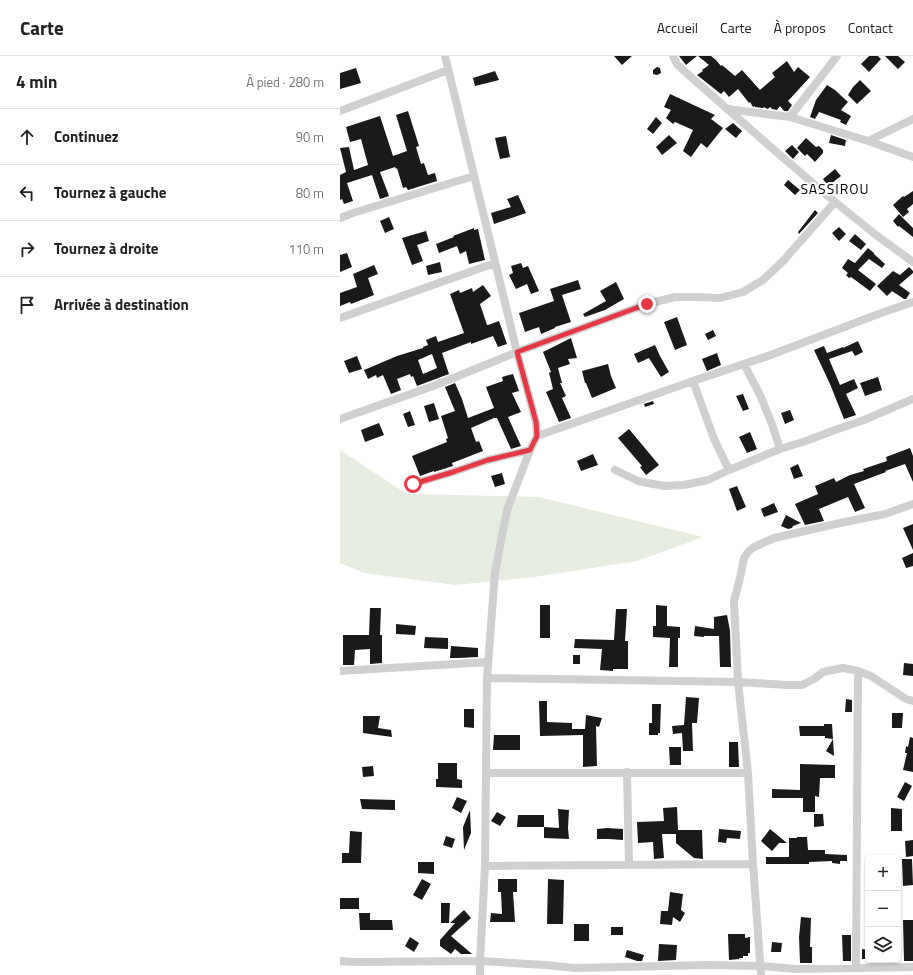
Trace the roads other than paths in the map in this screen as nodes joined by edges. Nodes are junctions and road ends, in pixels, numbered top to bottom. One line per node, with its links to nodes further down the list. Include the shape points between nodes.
1 (445, 56): 4 (street)
2 (673, 56): 5 (street, via 683,70)
3 (838, 56): 7 (street)
4 (448, 70): 6 (street); 11 (street)
5 (727, 109): 7 (street); 12 (street)
6 (340, 111)
7 (790, 116): 9 (street)
8 (913, 119): 9 (street)
9 (868, 140): 10 (street)
10 (913, 157)
11 (474, 176): 13 (street); 15 (street)
12 (835, 202): 14 (street); 18 (street, via 784,260 763,280 743,292 720,298 675,297 647,304)
13 (340, 218)
14 (913, 262)
15 (495, 263): 17 (street); 18 (street)
16 (913, 302): 19 (street)
17 (340, 318)
18 (517, 352): 22 (street, via 436,385); 23 (street, via 536,422)
19 (744, 364): 20 (street); 24 (street, via 761,397)
20 (693, 381): 23 (street); 27 (street, via 714,439)
21 (913, 399): 24 (street, via 864,420)
22 (340, 419)
23 (537, 436): 25 (street)
24 (780, 449): 27 (street)
25 (530, 450): 28 (street, via 488,460); 30 (street, via 507,510 495,572)
26 (615, 470): 27 (street, via 638,481 664,486 708,480)
27 (729, 470)
28 (413, 484)
29 (913, 504): 34 (street, via 885,514 774,538 754,546 749,551 744,558 734,601)
30 (488, 662): 31 (street); 33 (street)
31 (340, 671)
32 (858, 671): 34 (street, via 843,668 823,672 802,685); 35 (street); 46 (street)
33 (487, 678): 34 (street); 37 (street)
34 (738, 682): 38 (street)
35 (913, 701)
36 (626, 772): 37 (street); 38 (street); 40 (street)
37 (486, 773): 41 (street)
38 (748, 773): 39 (street)
39 (753, 864): 40 (street); 45 (street)
40 (629, 865): 41 (street)
41 (485, 866): 43 (street)
42 (340, 961): 43 (street)
43 (480, 961): 48 (street, via 545,965); 49 (street)
44 (669, 966): 45 (street); 48 (street); 50 (street)
45 (761, 966): 46 (street, via 795,969); 51 (street)
46 (856, 967): 47 (street)
47 (913, 967)
48 (575, 971)
49 (480, 975)
50 (669, 975)
51 (761, 975)

